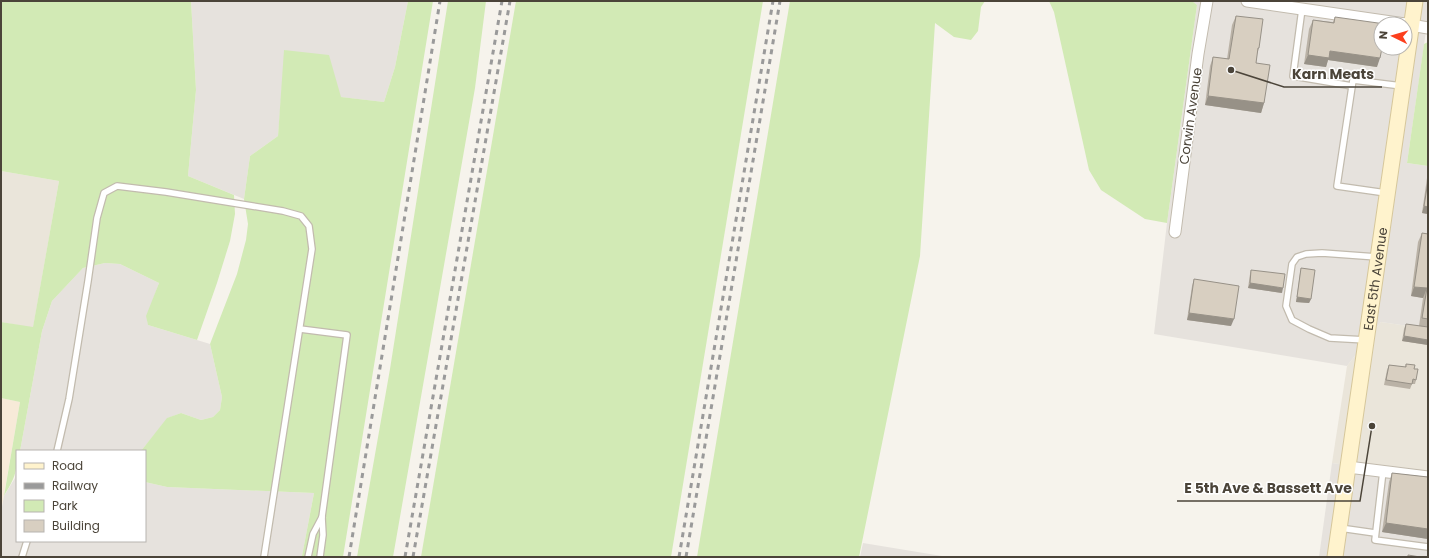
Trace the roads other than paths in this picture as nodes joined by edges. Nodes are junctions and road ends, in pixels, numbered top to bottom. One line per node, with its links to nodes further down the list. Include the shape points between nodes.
1 (1207, 1): 14 (street, Corwin Avenue)
2 (1247, 1): 4 (street)
3 (1415, 1): 6 (main road, East 5th Avenue)
4 (1288, 4): 5 (street)
5 (1302, 8): 7 (street); 11 (lane, via 1293,76)
6 (1410, 16)
7 (1373, 19)
8 (1413, 25): 9 (street)
9 (1428, 28)
10 (1404, 56): 12 (main road, East 5th Avenue)
11 (1352, 86): 12 (lane, via 1353,80); 13 (lane, via 1337,186)
12 (1402, 86): 13 (main road, East 5th Avenue)
13 (1387, 193): 15 (main road, East 5th Avenue)
14 (1175, 232)
15 (1378, 257): 17 (main road, East 5th Avenue); 17 (lane, via 1306,254 1297,257 1292,264 1286,306 1292,320 1330,338)
16 (300, 329): 18 (lane, via 312,249 309,226 301,216 268,208 117,186 104,193 97,218 69,399); 22 (lane, via 347,335); 28 (lane)
17 (1366, 340): 19 (main road, East 5th Avenue)
18 (57, 450)
19 (1348, 466): 20 (street); 23 (main road, East 5th Avenue)
20 (1383, 471): 21 (street); 24 (lane)
21 (1428, 477)
22 (322, 517): 29 (lane, via 313,534); 30 (lane)
23 (1339, 528): 24 (lane); 31 (main road, East 5th Avenue)
24 (1375, 533): 26 (lane, via 1375,540)
25 (27, 542): 27 (lane)
26 (1428, 547)
27 (22, 557)
28 (264, 557)
29 (308, 557)
30 (320, 557)
31 (1335, 557)

